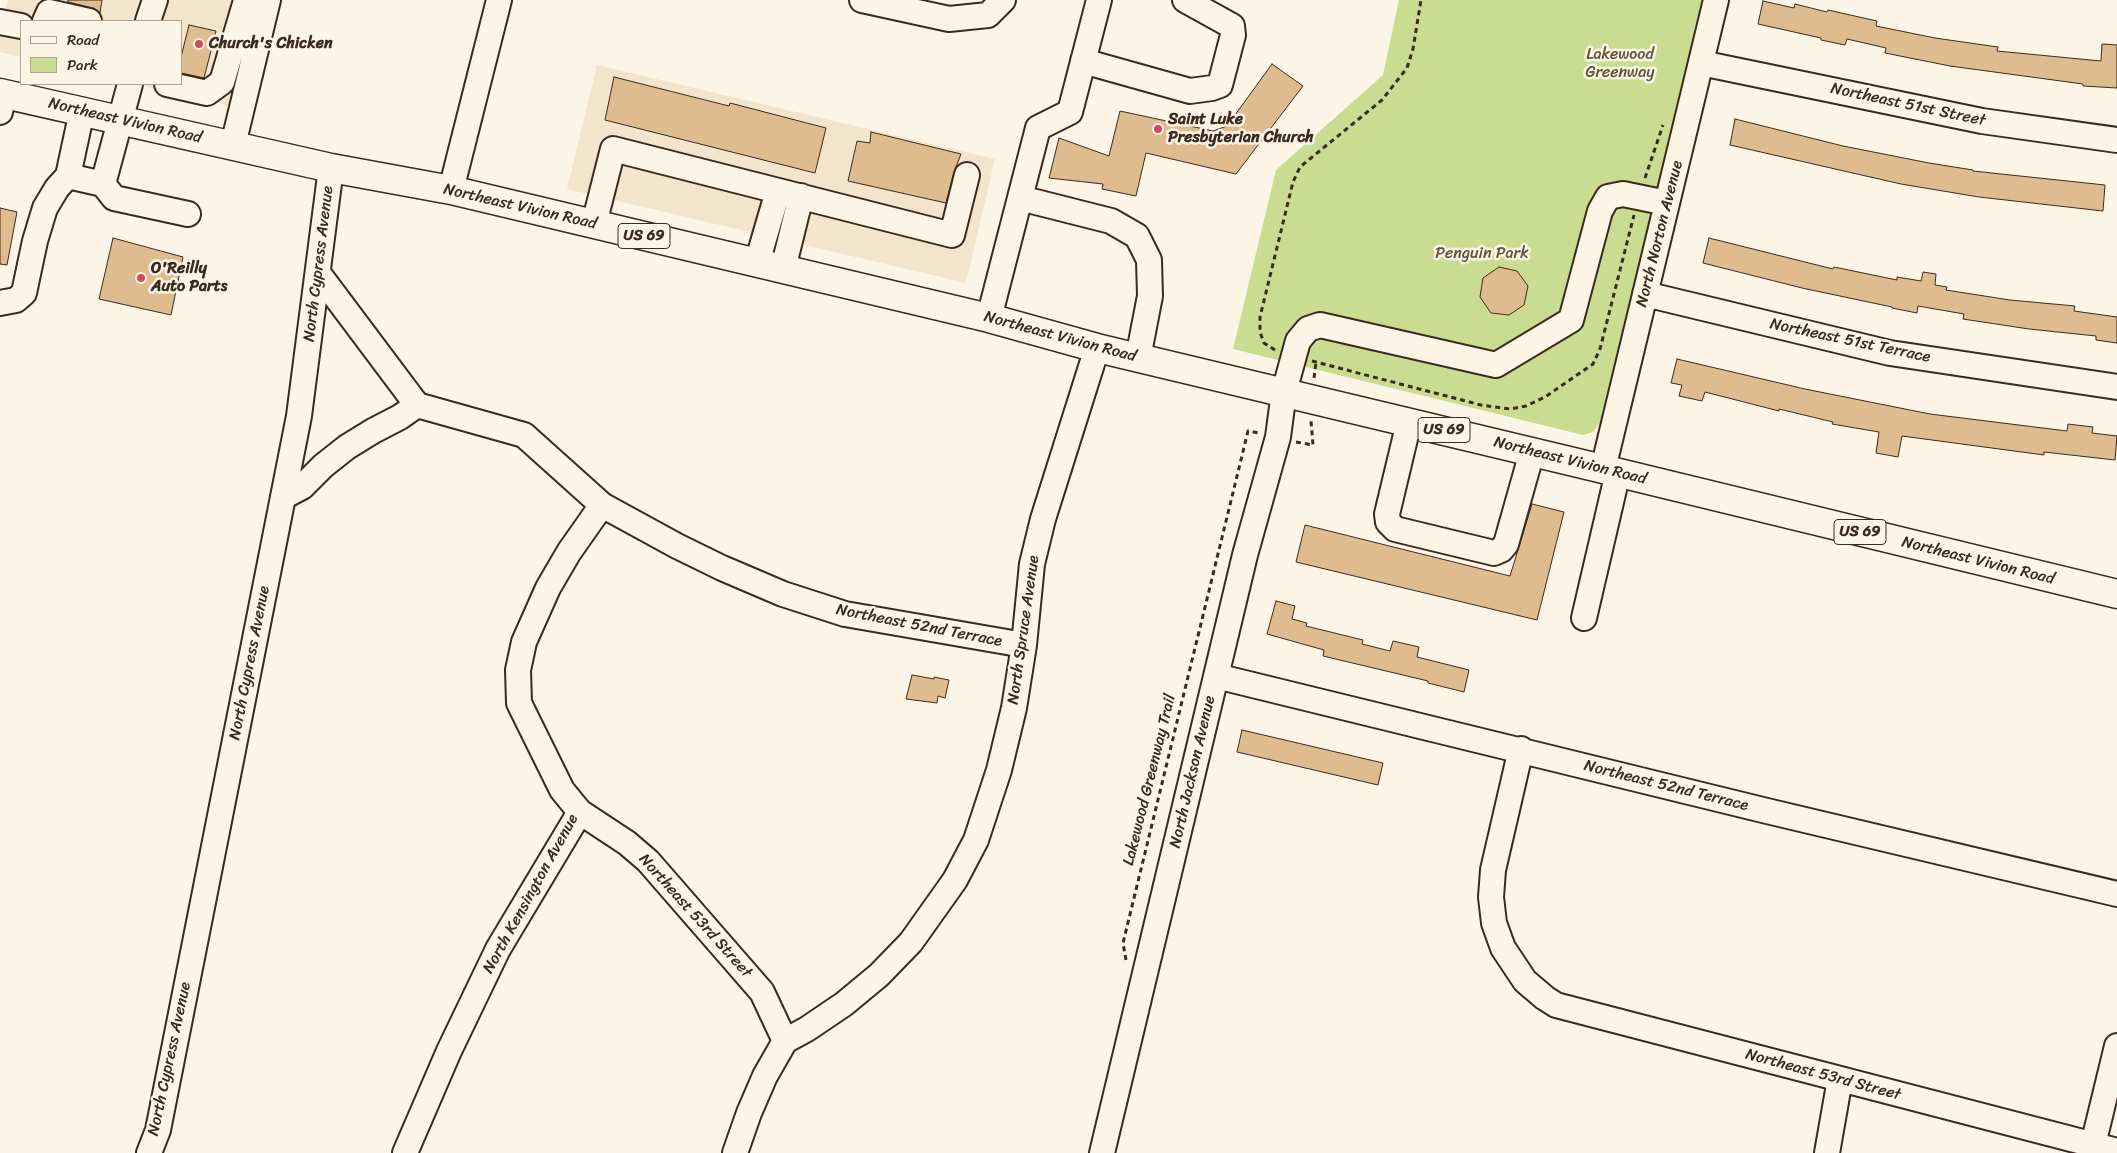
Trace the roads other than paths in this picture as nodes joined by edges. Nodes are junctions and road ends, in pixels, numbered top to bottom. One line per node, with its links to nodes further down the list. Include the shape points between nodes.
1 (155, 0): 11 (street)
2 (498, 0): 27 (street)
3 (862, 0): 8 (street, via 949,19)
4 (1099, 0): 14 (street)
5 (1185, 0): 14 (street, via 1232,26 1233,35 1220,85 1190,91)
6 (1716, 0): 15 (street, North Norton Avenue)
7 (251, 3): 17 (street, via 222,82 207,93); 22 (street)
8 (995, 8)
9 (46, 20): 10 (street, via 49,12)
10 (85, 20)
11 (148, 20)
12 (0, 22): 13 (street)
13 (20, 26)
14 (1083, 61): 29 (street, via 1070,112 1038,128)
15 (1701, 63): 21 (street, Northeast 51st Street, via 1982,121); 30 (street, North Norton Avenue)
16 (130, 85): 20 (street)
17 (171, 85)
18 (12, 97): 19 (main road, Northeast Vivion Road / US 69)
19 (82, 111): 20 (main road, Northeast Vivion Road / US 69); 25 (street)
20 (119, 120): 22 (main road, Northeast Vivion Road / US 69); 26 (street)
21 (2117, 140)
22 (233, 145): 23 (main road, Northeast Vivion Road / US 69)
23 (332, 168): 27 (main road, Northeast Vivion Road / US 69); 34 (street, North Cypress Avenue)
24 (967, 175): 28 (street, via 952,234)
25 (68, 176): 26 (street); 36 (street, via 45,208 24,292 16,300)
26 (104, 184): 31 (street, via 114,198)
27 (451, 190): 32 (main road, Northeast Vivion Road / US 69)
28 (790, 194): 32 (street, via 613,149); 33 (street)
29 (1020, 198): 37 (street); 39 (street, via 1111,221 1137,236 1149,260 1150,296)
30 (1667, 202): 35 (street, North Norton Avenue); 41 (street, North Jackson Avenue, via 1623,194 1608,197 1600,211 1571,320 1496,365 1320,325 1308,329 1298,341)
31 (188, 214)
32 (594, 224): 33 (main road, Northeast Vivion Road / US 69)
33 (770, 266): 37 (main road, Northeast Vivion Road / US 69)
34 (318, 273): 42 (street); 46 (street, North Cypress Avenue, via 299,416)
35 (1645, 294): 40 (street, Northeast 51st Terrace, via 1890,353); 45 (street, North Norton Avenue)
36 (0, 303)
37 (989, 318): 38 (main road, Northeast Vivion Road / US 69)
38 (1097, 348): 39 (main road, Northeast Vivion Road / US 69); 50 (street, North Spruce Avenue, via 1043,519 1032,564)
39 (1138, 358): 41 (main road, Northeast Vivion Road / US 69)
40 (2117, 387)
41 (1284, 392): 43 (main road, Northeast Vivion Road / US 69); 51 (street, North Jackson Avenue, via 1278,437)
42 (417, 405): 46 (street, via 347,447 302,488); 47 (street, Northeast 52nd Terrace, via 524,435)
43 (1409, 422): 44 (main road, Northeast Vivion Road / US 69); 44 (street, via 1387,514 1388,522 1395,529 1494,553 1501,550 1506,544)
44 (1532, 452): 45 (main road, Northeast Vivion Road / US 69)
45 (1610, 470): 48 (main road, Northeast Vivion Road / US 69); 49 (street, North Norton Avenue)
46 (283, 497): 60 (street, North Cypress Avenue, via 160,1120)
47 (602, 505): 50 (street, Northeast 52nd Terrace, via 722,568 836,612); 53 (street, North Kensington Avenue, via 548,588 524,642 518,670 519,703 562,790)
48 (2117, 594)
49 (1584, 618)
50 (1024, 645): 55 (street, North Spruce Avenue, via 1014,708 999,770 976,840 955,880 911,942 879,974 844,1004)
51 (1216, 676): 52 (street, Northeast 52nd Terrace); 63 (street, North Jackson Avenue)
52 (1521, 749): 54 (street, Northeast 52nd Terrace); 57 (street, Northeast 53rd Street, via 1493,870 1491,896 1494,923 1503,948 1534,989 1556,1005)
53 (580, 812): 55 (street, Northeast 53rd Street, via 648,861 762,992); 61 (street, North Kensington Avenue, via 498,949)
54 (2117, 894)
55 (785, 1041): 62 (street, via 762,1083)
56 (2117, 1046): 58 (street)
57 (1840, 1079): 58 (street, Northeast 53rd Street); 64 (street)
58 (2092, 1149): 59 (street, Northeast 53rd Street)
59 (2117, 1151)
60 (149, 1153)
61 (405, 1153)
62 (735, 1153)
63 (1102, 1153)
64 (1827, 1153)

